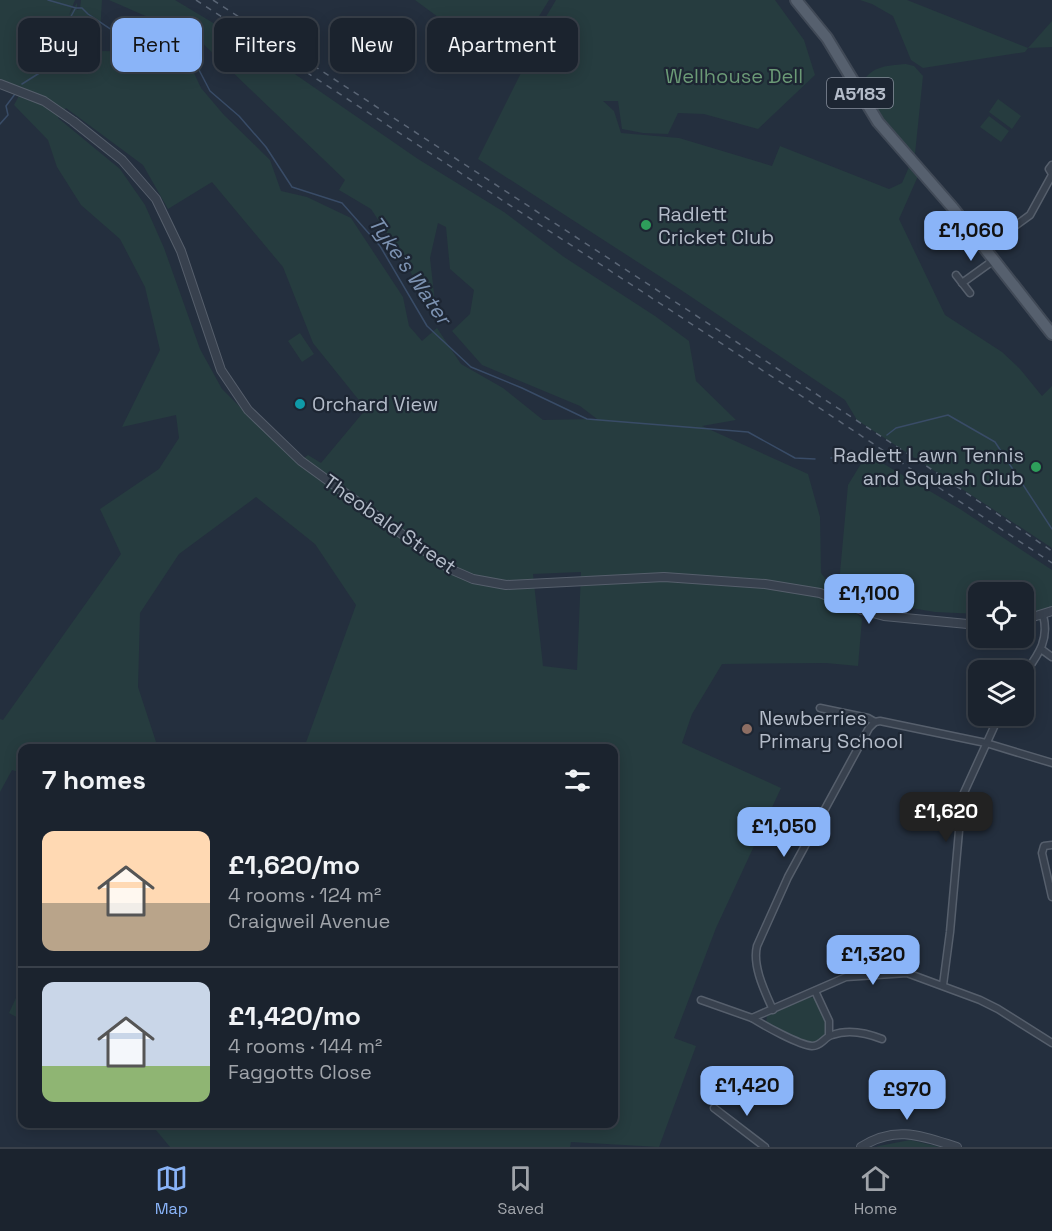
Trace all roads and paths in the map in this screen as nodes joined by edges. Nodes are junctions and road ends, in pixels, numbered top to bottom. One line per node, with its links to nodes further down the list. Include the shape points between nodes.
1 (798, 4): 5 (main road, A5183, via 827,39 878,122)
2 (0, 84): 14 (street, Theobald Street, via 44,101 73,121 122,160 156,199 180,251 220,370 248,410 302,461 450,569 473,579 506,585 663,577 765,584 820,593 884,616)
3 (1052, 165): 4 (street)
4 (1052, 175): 5 (street, via 1030,215)
5 (985, 248): 6 (main road, A5183)
6 (993, 260): 8 (street); 10 (main road, A5183)
7 (956, 275): 8 (street)
8 (962, 283): 9 (street)
9 (970, 293)
10 (1052, 334)
11 (1052, 611): 12 (street)
12 (1043, 615): 13 (street); 15 (street, via 1046,635)
13 (1034, 617)
14 (968, 624)
15 (1041, 650): 16 (street); 17 (street)
16 (1052, 657)
17 (1034, 660)
18 (820, 708): 19 (street)
19 (874, 722): 21 (street); 28 (street, via 788,877 757,946 762,985)
20 (994, 726): 21 (street)
21 (986, 743): 22 (street); 25 (street, via 962,797)
22 (1052, 764)
23 (1052, 845): 24 (street, via 1044,846 1042,853)
24 (1052, 897)
25 (943, 985): 26 (street, via 907,973 875,974 846,977); 32 (street, via 998,1009)
26 (815, 991): 28 (street); 30 (street, via 829,1021)
27 (701, 1000): 29 (street)
28 (773, 1010): 29 (street)
29 (752, 1018): 30 (street, via 812,1046)
30 (829, 1035): 31 (street, via 848,1032)
31 (882, 1039)
32 (1052, 1043)
33 (714, 1108): 34 (street)
34 (765, 1147)
35 (861, 1147): 36 (street, via 883,1136 902,1133)
36 (957, 1147)

